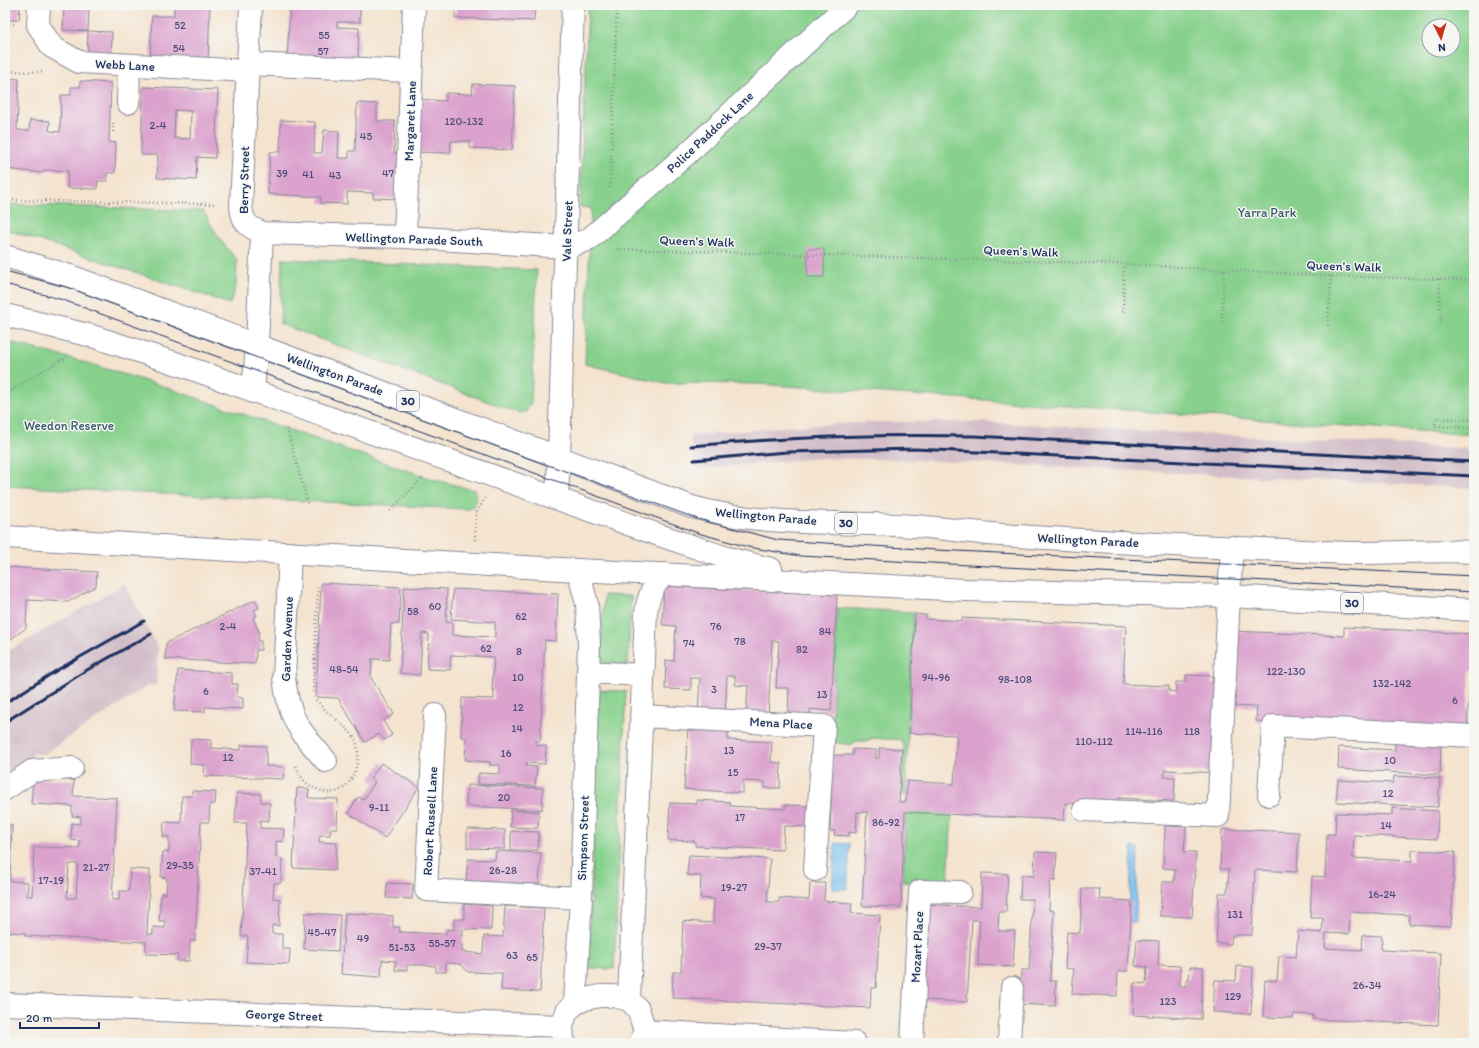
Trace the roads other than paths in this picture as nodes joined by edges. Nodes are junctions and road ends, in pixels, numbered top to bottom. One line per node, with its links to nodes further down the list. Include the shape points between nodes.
1 (38, 5): 6 (main road, Webb Lane, via 38,25 52,47 79,62)
2 (251, 5): 7 (main road, Berry Street)
3 (414, 5): 8 (main road, Margaret Lane)
4 (573, 5): 12 (main road, Vale Street)
5 (846, 5): 12 (main road, Police Paddock Lane, via 688,153 588,240)
6 (129, 65): 7 (main road, Webb Lane); 9 (main road)
7 (248, 67): 8 (main road, Webb Lane); 10 (main road, Berry Street, via 241,216 249,226)
8 (412, 71): 11 (main road, Margaret Lane)
9 (128, 103)
10 (262, 233): 11 (main road, Wellington Parade South); 15 (main road)
11 (405, 237): 12 (main road, Wellington Parade South)
12 (566, 247): 17 (main road, Vale Street)
13 (5, 256): 15 (main road, Wellington Parade / 30, via 73,277)
14 (5, 315): 16 (main road, 30, via 59,327 133,349)
15 (256, 344): 16 (main road); 17 (main road, Wellington Parade / 30)
16 (253, 392): 18 (main road, 30)
17 (559, 456): 18 (main road, Vale Street); 20 (main road, Wellington Parade / 30, via 692,507 724,515 915,526 1000,535)
18 (558, 498): 25 (main road, 30, via 727,558)
19 (5, 537): 22 (main road)
20 (1232, 547): 21 (main road, Wellington Parade / 30, via 1350,553 1436,550); 26 (main road)
21 (1474, 552)
22 (290, 553): 23 (main road); 33 (main road, Garden Avenue, via 284,678 286,697 296,726)
23 (578, 570): 24 (main road); 28 (main road, Simpson Street, via 589,623)
24 (666, 574): 25 (main road); 29 (main road, via 653,588 648,600)
25 (829, 582): 26 (main road, 30, via 998,591)
26 (1229, 596): 27 (main road, 30); 37 (main road, via 1218,816)
27 (1474, 610)
28 (588, 672): 29 (main road); 40 (main road, Simpson Street)
29 (642, 675): 31 (main road)
30 (435, 715): 40 (main road, Robert Russell Lane, via 426,890)
31 (641, 716): 38 (main road, Mena Place, via 824,726); 42 (main road)
32 (1474, 736): 36 (main road, via 1273,726)
33 (326, 761)
34 (72, 768): 35 (main road, via 32,771)
35 (5, 789)
36 (1269, 795)
37 (1084, 810)
38 (815, 870)
39 (960, 892): 48 (main road, Mozart Place, via 920,891)
40 (581, 898): 44 (main road, Simpson Street)
41 (1012, 988): 49 (main road)
42 (628, 1000): 44 (main road, via 600,996); 46 (main road, via 638,1009)
43 (5, 1004): 45 (main road, George Street)
44 (575, 1004): 45 (main road, via 567,1011)
45 (563, 1034)
46 (642, 1037): 47 (main road)
47 (855, 1043)
48 (912, 1043)
49 (1008, 1043)

